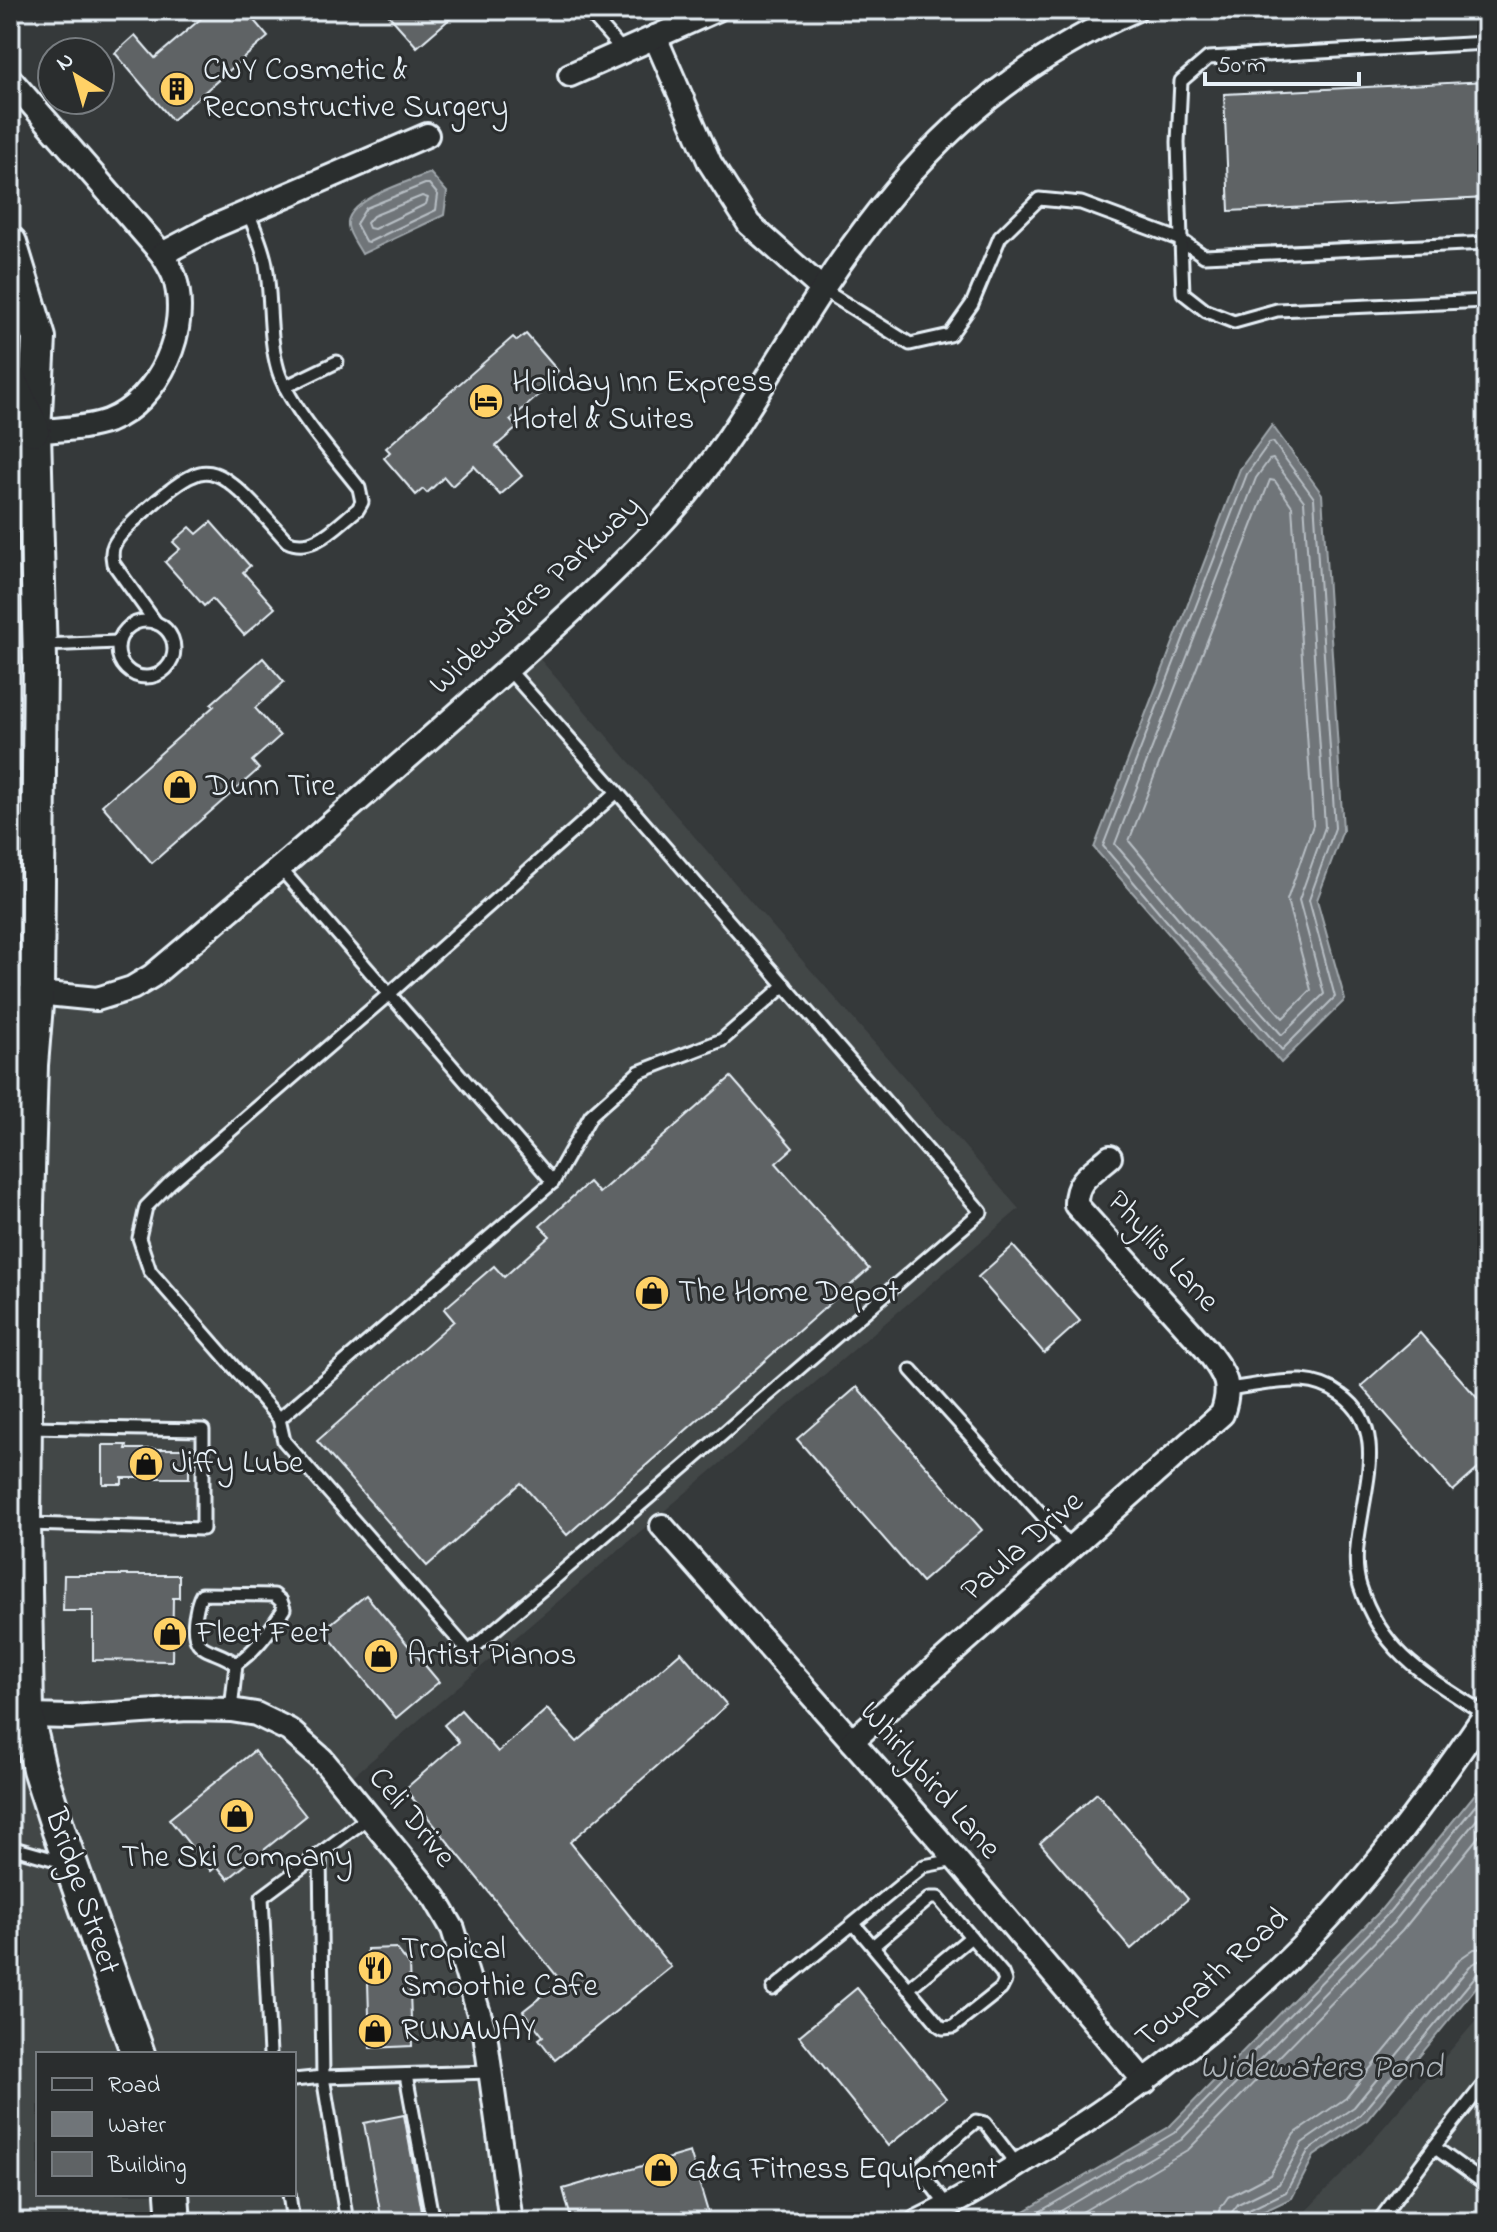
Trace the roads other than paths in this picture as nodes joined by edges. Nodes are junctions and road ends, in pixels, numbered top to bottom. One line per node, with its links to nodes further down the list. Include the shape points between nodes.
1 (587, 10): 6 (lane)
2 (716, 10): 4 (street)
3 (1135, 10): 15 (street, Widewaters Parkway, via 1043,57 957,123 912,169)
4 (655, 37): 6 (street); 15 (street, via 710,163 749,224)
5 (1487, 43): 11 (lane, via 1208,58 1181,81)
6 (623, 51): 7 (street)
7 (570, 75)
8 (10, 79): 14 (street)
9 (427, 135): 10 (street)
10 (248, 212): 14 (street); 19 (lane, via 265,259 270,330)
11 (1181, 240): 13 (lane, via 1204,256); 15 (lane, via 1081,203 1039,199 1000,237 972,304 950,335 910,344); 16 (lane, via 1183,293 1206,311 1234,322 1277,310)
12 (10, 243): 20 (main road, Bridge Street, via 39,338)
13 (1487, 243)
14 (162, 254): 20 (street, via 174,276 176,333 167,364 152,388 130,410 105,422)
15 (822, 289): 24 (street, Widewaters Parkway, via 730,440 676,507 608,579)
16 (1487, 301)
17 (337, 362): 19 (lane)
18 (10, 381): 20 (main road, Bridge Street)
19 (285, 387): 21 (lane, via 359,488 362,502 314,543 296,545 228,480 206,472 189,476 123,533 111,552 113,563)
20 (28, 433): 23 (main road, Bridge Street)
21 (156, 623): 22 (lane, via 138,622); 22 (lane, via 170,634 175,652 160,674 142,678 125,669)
22 (118, 642): 23 (lane)
23 (40, 645): 28 (main road, Bridge Street)
24 (508, 669): 25 (lane); 26 (street, Widewaters Parkway)
25 (617, 792): 27 (lane); 29 (lane)
26 (280, 868): 28 (street, Widewaters Parkway, via 132,988 97,999); 29 (lane)
27 (785, 985): 31 (lane, via 722,1040 639,1072 591,1115); 35 (lane, via 981,1212 469,1652 284,1441)
28 (24, 992): 34 (main road, Bridge Street, via 31,1065)
29 (388, 995): 31 (lane); 35 (lane, via 146,1207 139,1238 150,1271)
30 (1110, 1157): 33 (street, Phyllis Lane, via 1079,1183 1076,1205 1206,1349)
31 (553, 1182): 35 (lane)
32 (911, 1370): 39 (lane)
33 (1228, 1392): 39 (street, Paula Drive, via 1222,1414); 42 (lane, via 1302,1381 1329,1386 1351,1402 1365,1421 1370,1441 1356,1548 1359,1584 1371,1612 1395,1650 1428,1678)
34 (20, 1414): 36 (main road, Bridge Street); 37 (lane, via 203,1430 203,1529)
35 (279, 1419)
36 (17, 1482): 37 (main road, Bridge Street)
37 (24, 1524): 43 (main road, Bridge Street)
38 (662, 1526): 44 (street, Whirlybird Lane)
39 (1071, 1547): 44 (street, Paula Drive)
40 (236, 1664): 40 (lane, via 262,1642 284,1609 274,1595 202,1594 198,1601 195,1640); 41 (lane)
41 (231, 1710): 43 (street, Celi Drive); 45 (street, Celi Drive, via 256,1714 289,1730 322,1759)
42 (1486, 1713): 62 (street, Towpath Road, via 1402,1831 1309,1938 1257,1989)
43 (23, 1716): 49 (main road, Bridge Street)
44 (852, 1741): 48 (street, Whirlybird Lane)
45 (369, 1817): 47 (lane); 57 (street, Celi Drive, via 435,1898 453,1929 485,2033)
46 (10, 1847): 49 (lane)
47 (320, 1854): 56 (lane, via 262,1897); 59 (lane)
48 (956, 1859): 50 (lane, via 924,1866); 62 (street, Whirlybird Lane)
49 (71, 1865): 55 (main road, Bridge Street)
50 (854, 1924): 52 (lane); 53 (lane)
51 (971, 1937): 52 (lane, via 941,1901 930,1898); 54 (lane); 54 (lane, via 1005,1977 1001,1989 947,2029)
52 (873, 1946): 54 (lane)
53 (773, 1989)
54 (908, 1989)
55 (137, 2052)
56 (270, 2052)
57 (490, 2072): 58 (lane); 73 (street, Celi Drive)
58 (406, 2075): 59 (lane); 72 (lane)
59 (323, 2077): 60 (lane); 71 (lane)
60 (296, 2080)
61 (1487, 2080): 63 (lane)
62 (1145, 2082): 64 (street, Towpath Road)
63 (1434, 2147): 65 (lane); 75 (lane)
64 (1017, 2165): 68 (street, Towpath Road); 68 (lane, via 985,2123 976,2121 922,2166)
65 (1487, 2185)
66 (172, 2196): 69 (main road)
67 (289, 2196): 70 (lane)
68 (948, 2207): 74 (street, Towpath Road)
69 (174, 2222)
70 (293, 2222)
71 (347, 2222)
72 (433, 2222)
73 (511, 2222)
74 (917, 2222)
75 (1378, 2222)

